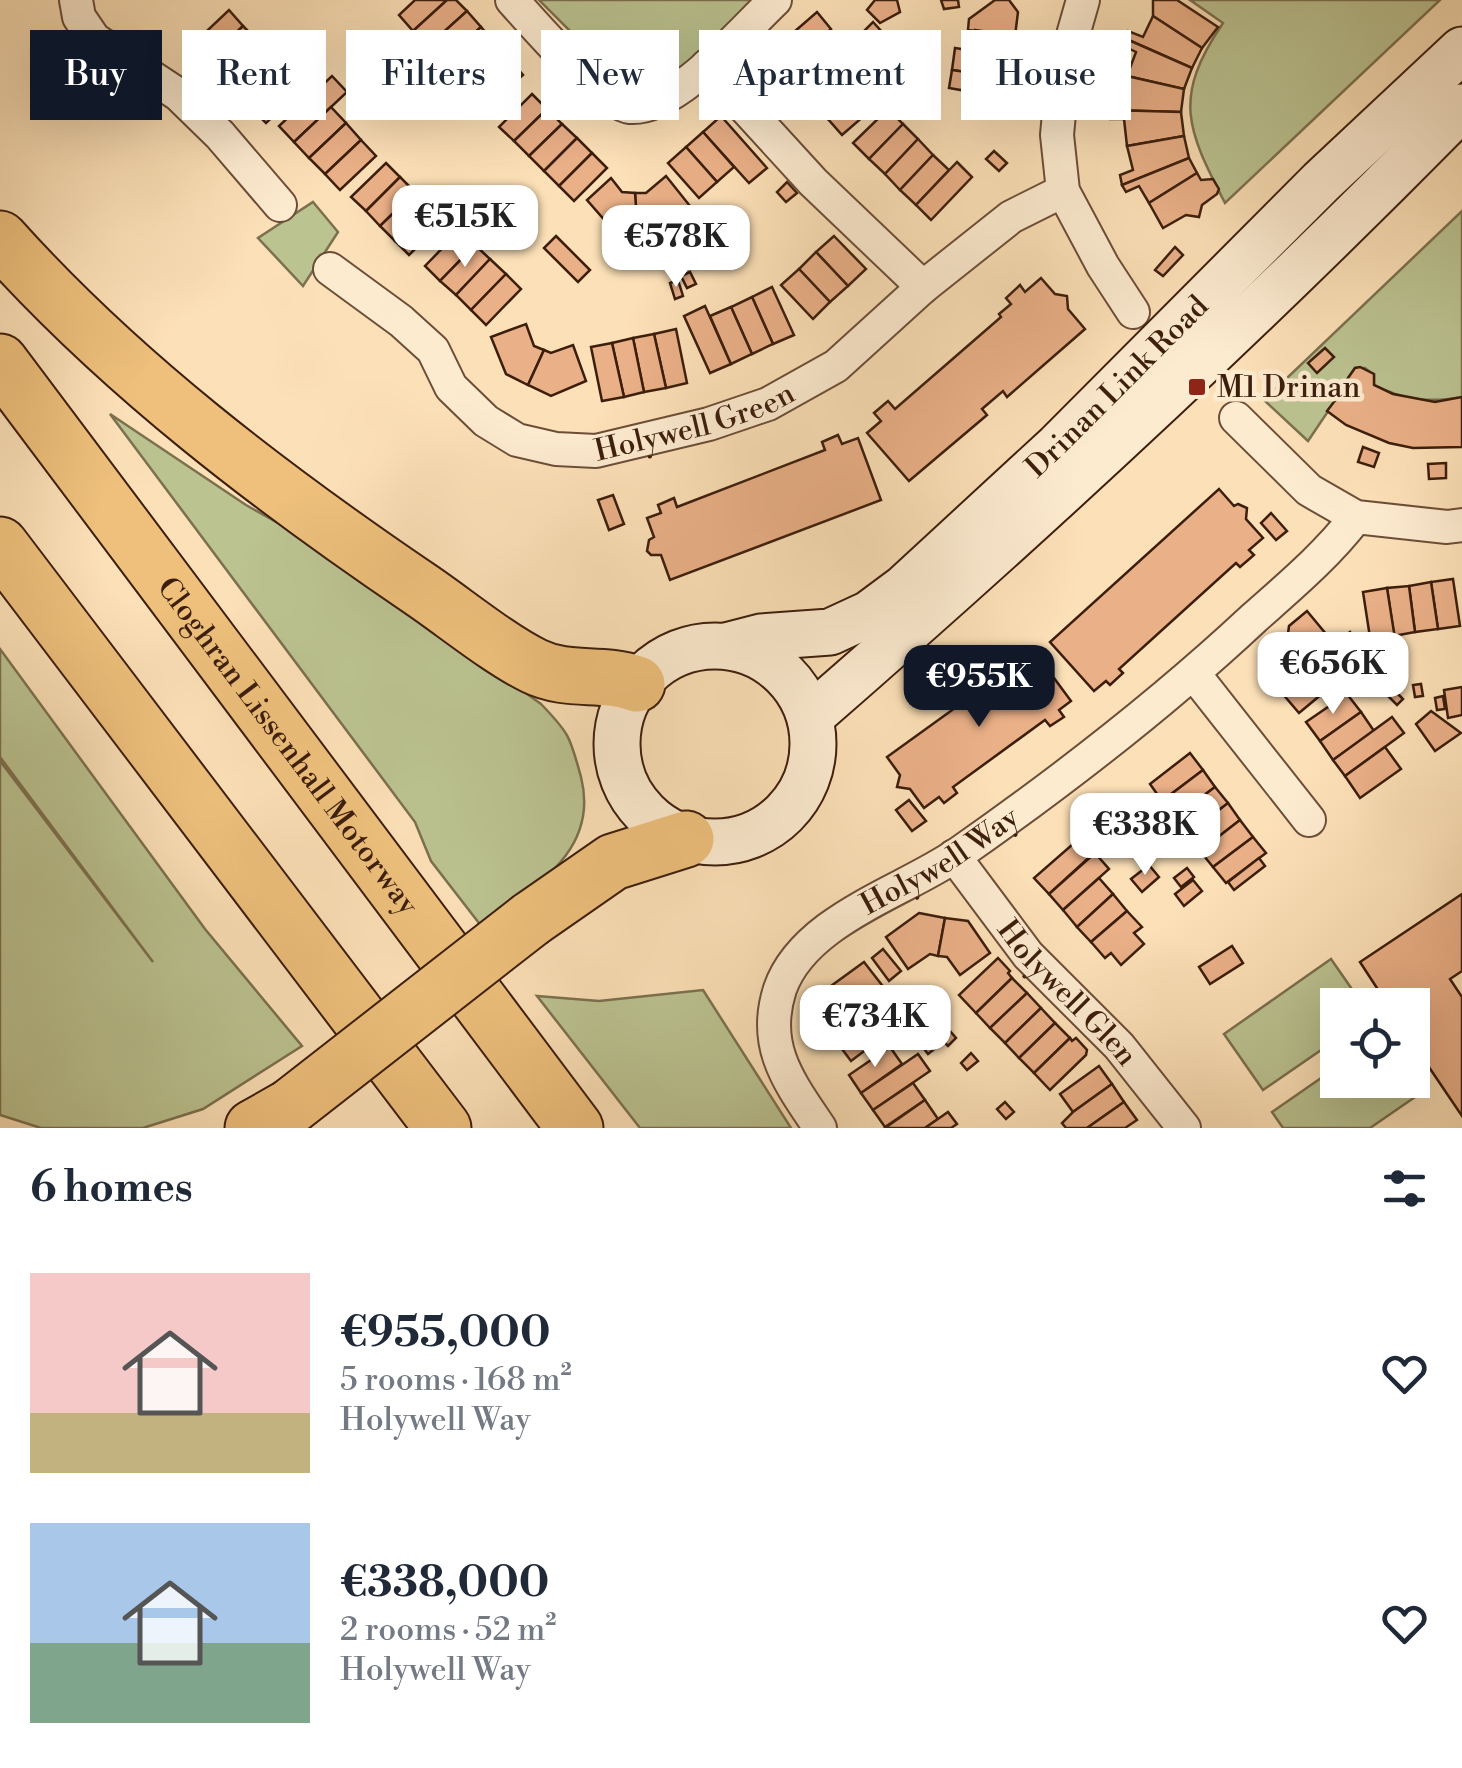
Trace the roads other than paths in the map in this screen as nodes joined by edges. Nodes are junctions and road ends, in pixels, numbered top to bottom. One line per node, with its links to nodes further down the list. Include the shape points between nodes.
1 (76, 0): 11 (street, via 94,39 179,95)
2 (512, 0): 7 (street, via 602,93 628,107 652,104)
3 (776, 0): 5 (street)
4 (1083, 0): 10 (street, via 1063,70 1057,135)
5 (745, 30)
6 (1462, 50): 21 (main road, Drinan Link Road, via 904,588 830,632 761,636)
7 (699, 72)
8 (1462, 107): 24 (main road, Drinan Link Road, via 968,579)
9 (756, 120): 14 (street)
10 (1063, 191): 14 (street, Holywell Green, via 1010,217); 15 (street)
11 (280, 206)
12 (0, 240): 23 (highway, via 168,404 382,563 534,666 569,678 613,676)
13 (330, 270): 14 (street, Holywell Green, via 433,350 452,387 486,421 517,440 596,452 768,404 836,366)
14 (923, 287)
15 (1134, 312)
16 (0, 362): 30 (highway, Cloghran Lissenhall Motorway)
17 (1236, 418): 18 (street, via 1309,490)
18 (1356, 517): 19 (street); 22 (street, Holywell Way)
19 (1462, 525)
20 (0, 545): 29 (highway)
21 (726, 646): 23 (main road, via 667,658); 24 (main road, via 779,669)
22 (1194, 674): 25 (street); 27 (street, Holywell Way)
23 (637, 684): 26 (main road, via 618,728 621,775 646,815)
24 (810, 716): 26 (main road, via 808,776 784,814 746,838)
25 (1310, 820)
26 (686, 839): 28 (highway, bridge, via 612,862)
27 (954, 856): 31 (street, Holywell Way, via 839,922 803,952 781,988 774,1030 782,1070); 32 (street, Holywell Glen, via 1028,955 1120,1046)
28 (271, 1118)
29 (443, 1128)
30 (575, 1128)
31 (820, 1128)
32 (1184, 1128)

